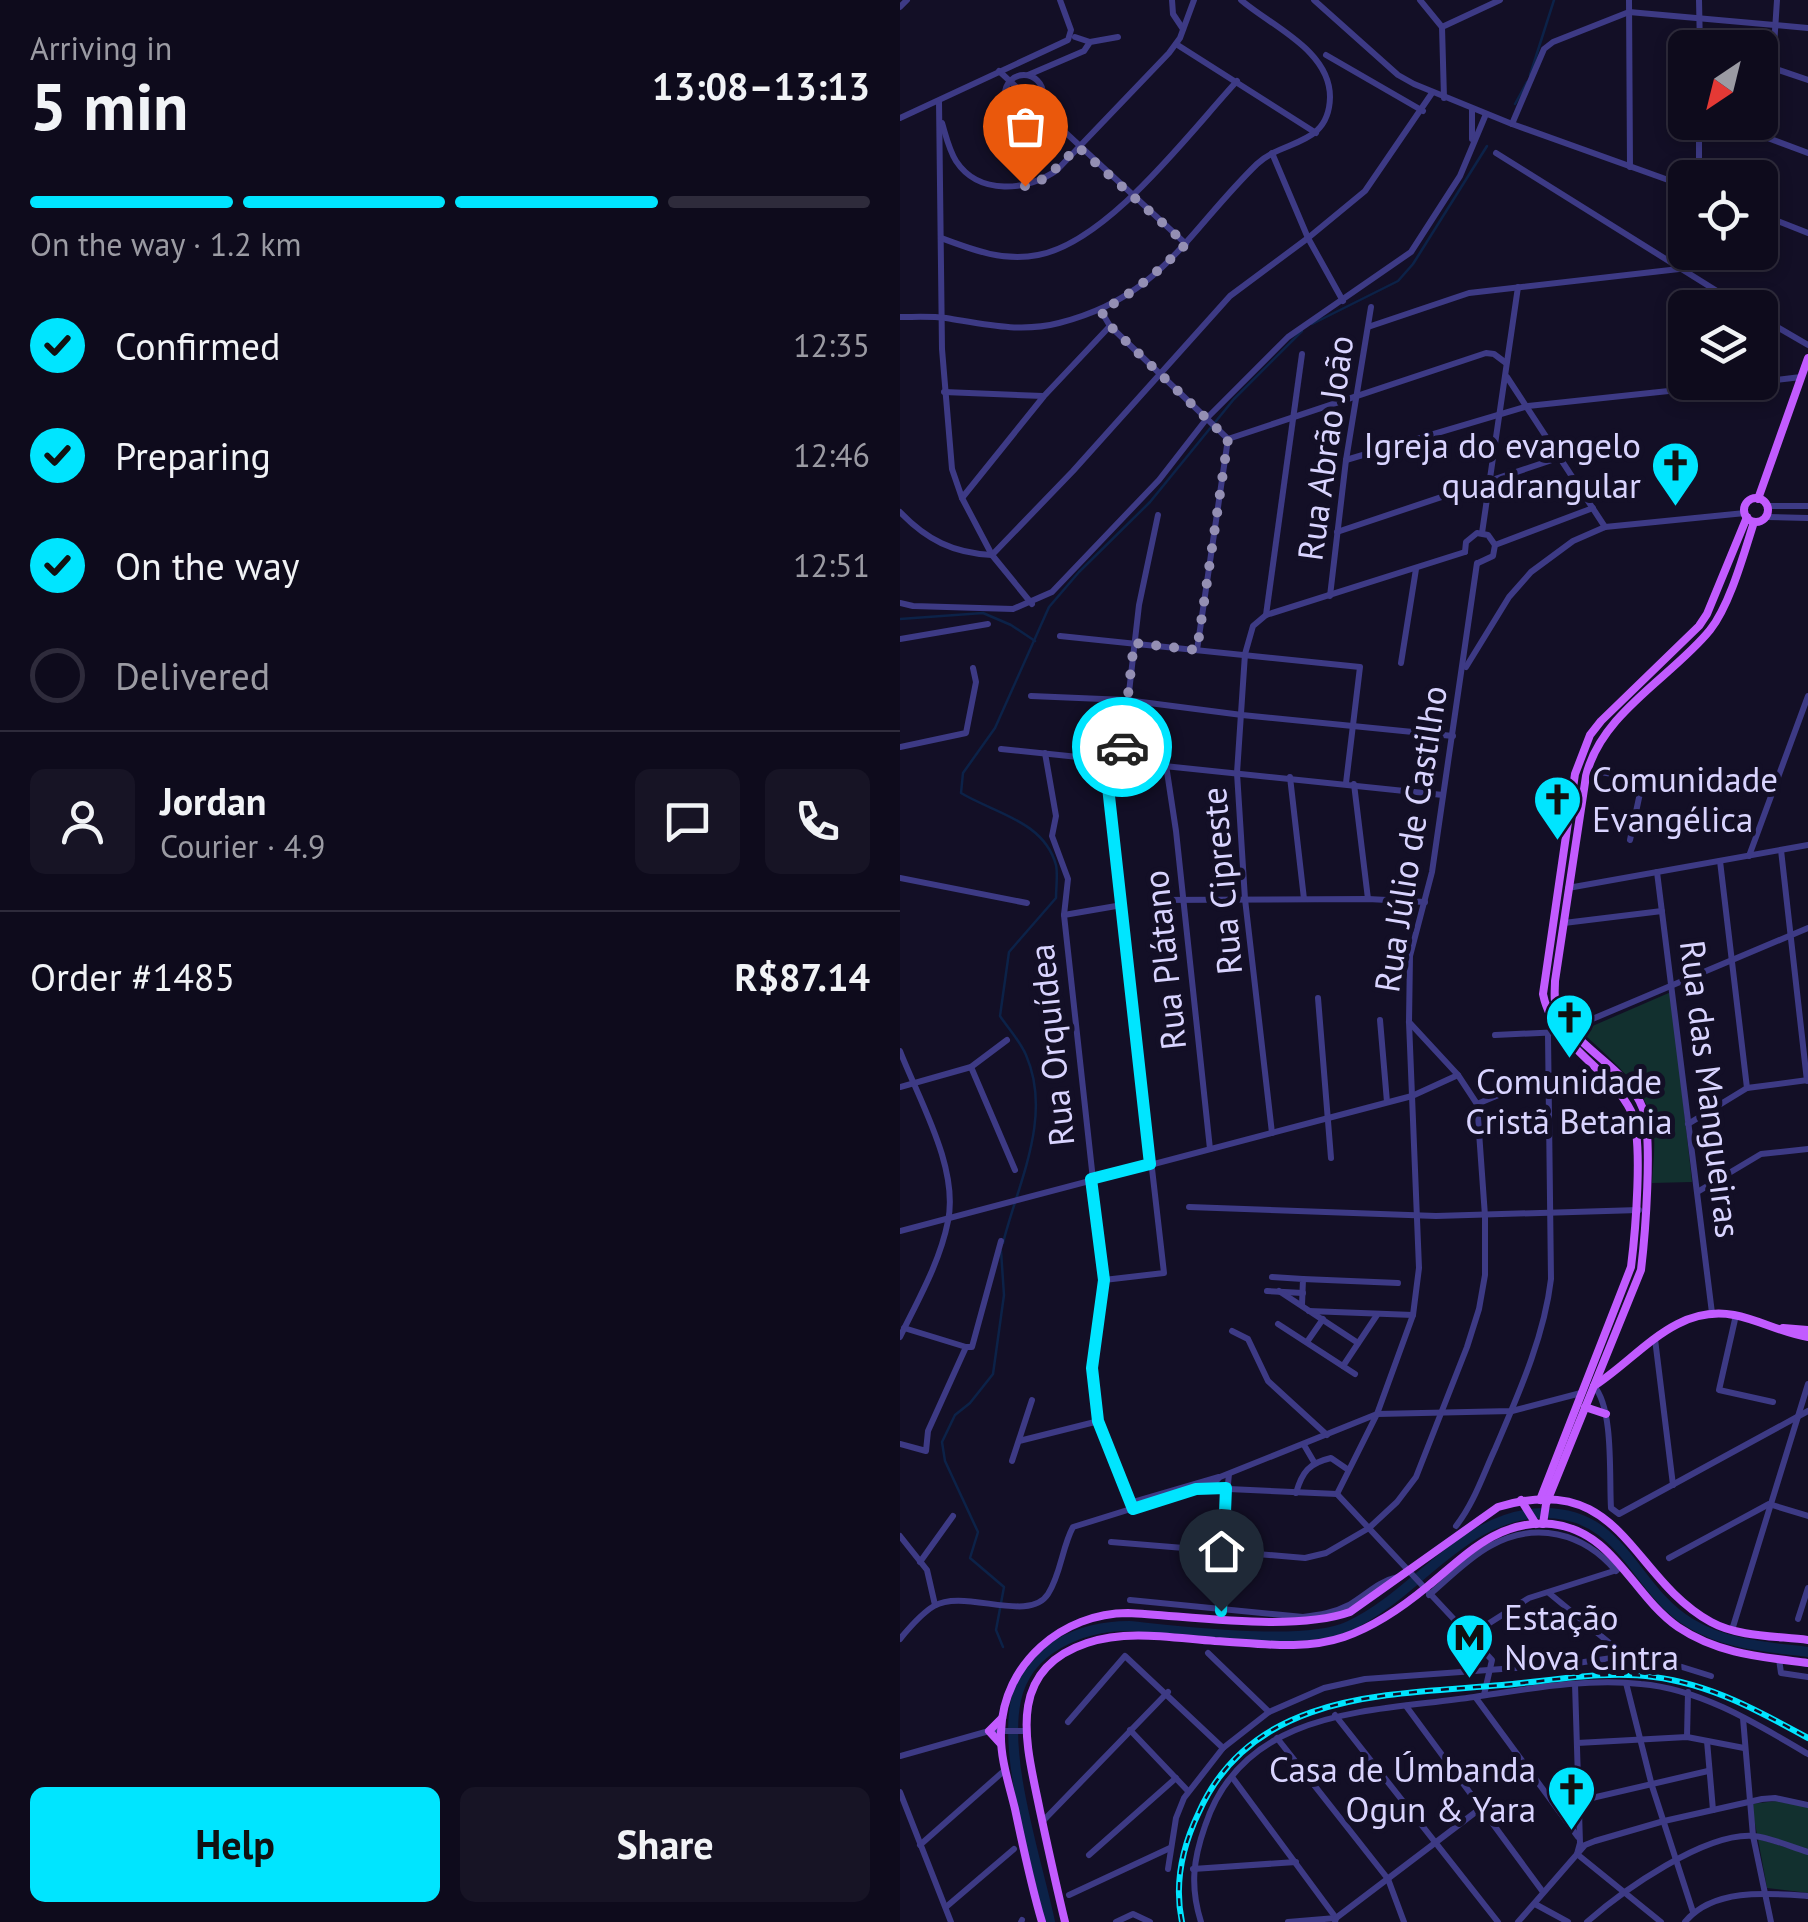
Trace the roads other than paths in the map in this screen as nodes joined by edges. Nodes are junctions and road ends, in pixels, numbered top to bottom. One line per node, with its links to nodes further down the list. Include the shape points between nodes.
1 (907, 0): 12 (street)
2 (1060, 0): 22 (street)
3 (1172, 0): 18 (street)
4 (1194, 0): 18 (street)
5 (1240, 0): 43 (street, via 1310,49 1330,97)
6 (1314, 0): 33 (street, via 1398,74)
7 (1420, 0): 16 (street)
8 (1500, 0): 16 (street)
9 (1629, 0): 13 (street)
10 (1700, 0): 14 (street)
11 (1777, 0): 15 (street)
12 (900, 7)
13 (1629, 12): 14 (street); 42 (street, via 1544,49); 50 (street)
14 (1700, 18): 15 (street); 19 (street)
15 (1776, 24): 17 (street); 20 (street)
16 (1442, 27): 34 (street)
17 (1808, 28)
18 (1183, 29): 24 (street)
19 (1700, 30)
20 (1776, 30)
21 (1118, 37): 23 (street)
22 (1070, 38): 23 (street); 25 (street); 28 (street)
23 (1090, 42): 25 (street)
24 (1176, 44): 31 (street); 46 (street)
25 (1076, 52): 29 (street)
26 (1326, 55): 38 (street)
27 (1778, 70): 30 (street)
28 (999, 72): 32 (street); 35 (street)
29 (1028, 75): 32 (street); 36 (street, via 1042,86)
30 (1808, 80)
31 (1237, 81): 43 (street); 52 (street)
32 (1008, 82): 36 (street); 36 (street, via 1004,93 1011,108)
33 (1432, 93): 34 (street); 38 (street)
34 (1444, 98): 37 (street)
35 (939, 101): 40 (street); 41 (street)
36 (1036, 109): 46 (street)
37 (1472, 109): 39 (street); 45 (street)
38 (1423, 111): 56 (street, via 1364,191)
39 (1486, 114): 42 (street); 45 (street)
40 (900, 118)
41 (940, 118): 46 (street, via 961,167 1012,188 1035,184); 55 (street)
42 (1512, 124): 50 (street)
43 (1316, 133): 48 (street)
44 (1774, 140): 47 (street)
45 (1472, 146): 63 (street, via 1421,240)
46 (1078, 147): 52 (street)
47 (1808, 152)
48 (1272, 153): 56 (street); 57 (street)
49 (1496, 153): 58 (street)
50 (1630, 167): 51 (street)
51 (1668, 180)
52 (1132, 194): 55 (street, via 1072,244 1038,256 1005,258); 57 (street)
53 (1778, 221): 54 (street)
54 (1808, 233)
55 (941, 238): 67 (street)
56 (1308, 238): 63 (street); 75 (street, via 1230,296)
57 (1186, 244): 65 (street, via 1146,282)
58 (1668, 260)
59 (1668, 269): 61 (street)
60 (1683, 270): 62 (street)
61 (1518, 286): 69 (street, via 1469,293); 74 (street)
62 (1715, 290)
63 (1343, 301): 85 (street, via 1288,337)
64 (1371, 307): 69 (street, Rua Abrão João)
65 (1101, 311): 67 (street, via 1012,329); 68 (street)
66 (900, 317): 67 (street)
67 (942, 317): 80 (street)
68 (1110, 326): 75 (street); 81 (street)
69 (1368, 328): 82 (street, Rua Abrão João)
70 (1778, 328): 71 (street)
71 (1808, 346)
72 (1302, 354): 86 (street)
73 (1808, 358): 77 (main road)
74 (1506, 364): 76 (street); 82 (street, via 1486,353)
75 (1159, 372): 85 (street); 106 (street)
76 (1505, 376): 83 (street); 84 (street)
77 (1800, 377): 78 (street); 92 (main road)
78 (1778, 380)
79 (1668, 391): 83 (street)
80 (944, 392): 81 (street); 91 (street, via 952,469)
81 (1044, 396): 91 (street)
82 (1358, 396): 86 (street); 89 (street, Rua Abrão João)
83 (1528, 406): 84 (street); 88 (street)
84 (1500, 413): 89 (street); 90 (street)
85 (1208, 418): 87 (street); 111 (street, via 1146,494 1052,592)
86 (1292, 418): 87 (street); 112 (street)
87 (1226, 436): 117 (street)
88 (1561, 457): 90 (street); 95 (street)
89 (1346, 460): 102 (street, Rua Abrão João)
90 (1491, 480): 102 (street); 103 (street)
91 (962, 498): 106 (street)
92 (1758, 499): 93 (main road); 99 (main road, via 1747,503)
93 (1767, 506): 94 (street); 98 (main road)
94 (1808, 506)
95 (1594, 508): 101 (street); 104 (street)
96 (900, 512): 106 (street, via 940,545)
97 (1158, 515): 116 (street)
98 (1766, 517): 99 (main road); 100 (street)
99 (1749, 518): 101 (street, Rua Júlio de Castilho); 135 (main road, via 1717,621 1611,728); 136 (main road, via 1707,614 1601,722)
100 (1808, 518)
101 (1605, 527): 121 (street, Rua Júlio de Castilho, via 1532,572 1491,622)
102 (1338, 532): 109 (street, Rua Abrão João)
103 (1482, 533): 104 (street); 105 (street, via 1468,538)
104 (1495, 545): 107 (street, via 1489,560)
105 (1465, 552): 107 (street); 108 (street)
106 (992, 555): 111 (street)
107 (1478, 563): 121 (street)
108 (1416, 569): 109 (street); 119 (street)
109 (1330, 596): 112 (street)
110 (900, 603): 111 (street, via 1013,610)
111 (1032, 604)
112 (1266, 615): 118 (street, Rua Cipreste, via 1253,626)
113 (988, 624): 115 (street)
114 (1060, 636): 116 (street)
115 (900, 639)
116 (1134, 643): 117 (street); 124 (street)
117 (1197, 650): 118 (street)
118 (1245, 654): 125 (street, Rua Cipreste); 126 (street, via 1360,667)
119 (1401, 662)
120 (973, 668): 128 (street, via 966,733)
121 (1462, 673): 127 (street, Rua Júlio de Castilho)
122 (1031, 696): 124 (street)
123 (1808, 696): 143 (street)
124 (1126, 700): 125 (street); 132 (street)
125 (1242, 715): 126 (street); 134 (street, Rua Cipreste)
126 (1353, 724): 127 (street); 138 (street)
127 (1453, 736): 139 (street, Rua Júlio de Castilho)
128 (900, 747)
129 (1000, 749): 130 (street)
130 (1045, 753): 131 (street); 158 (street, Rua Orquídea, via 1056,816 1052,836 1068,879)
131 (1105, 760): 132 (street); 156 (street)
132 (1121, 762): 133 (street)
133 (1166, 765): 134 (street); 150 (street, Rua Plátano)
134 (1238, 773): 137 (street); 151 (street, Rua Cipreste)
135 (1587, 773): 136 (main road); 140 (street, via 1643,779); 148 (main road)
136 (1575, 774): 147 (main road)
137 (1290, 777): 138 (street); 152 (street)
138 (1350, 783): 139 (street); 149 (street)
139 (1443, 795): 154 (street, Rua Júlio de Castilho)
140 (1630, 840)
141 (1808, 845): 142 (street)
142 (1781, 850): 143 (street); 161 (street)
143 (1748, 856): 144 (street)
144 (1720, 861): 145 (street); 162 (street)
145 (1657, 872): 148 (street); 157 (street, Rua das Mangueiras)
146 (900, 878): 155 (street)
147 (1557, 886): 148 (street); 168 (main road, via 1542,994)
148 (1568, 888): 159 (main road)
149 (1368, 898): 152 (street); 154 (street)
150 (1183, 899): 151 (street); 153 (street); 186 (street, Rua Plátano)
151 (1244, 899): 152 (street); 185 (street, Rua Cipreste)
152 (1304, 899)
153 (1152, 900)
154 (1425, 902): 166 (street, Rua Júlio de Castilho, via 1410,956)
155 (1027, 903)
156 (1122, 905): 158 (street); 189 (street)
157 (1662, 911): 159 (street); 163 (street, Rua das Mangueiras)
158 (1064, 915): 191 (street, Rua Orquídea)
159 (1563, 923): 167 (main road, via 1554,994 1558,1014)
160 (1808, 928): 161 (street)
161 (1791, 936): 162 (street); 176 (street)
162 (1732, 962): 163 (street); 179 (street)
163 (1672, 987): 167 (street); 184 (street, Rua das Mangueiras)
164 (1318, 998): 183 (street)
165 (1380, 1020): 181 (street)
166 (1409, 1022): 174 (street); 180 (street, Rua Júlio de Castilho)
167 (1571, 1028): 194 (main road, via 1644,1110)
168 (1561, 1032): 169 (street); 194 (main road, via 1633,1116)
169 (1548, 1034): 170 (street); 175 (street)
170 (1495, 1035)
171 (1007, 1040): 173 (street)
172 (900, 1051): 177 (street)
173 (971, 1067): 177 (street); 190 (street)
174 (1458, 1075): 180 (street); 182 (street)
175 (1546, 1075): 182 (street); 195 (street)
176 (1807, 1080): 179 (street)
177 (912, 1084): 178 (street); 198 (street, via 949,1180)
178 (900, 1088)
179 (1746, 1088): 184 (street)
180 (1412, 1096): 181 (street); 196 (street, Rua Júlio de Castilho)
181 (1387, 1102): 183 (street)
182 (1477, 1104): 197 (street)
183 (1328, 1118): 185 (street); 188 (street)
184 (1688, 1124): 192 (street, Rua das Mangueiras)
185 (1272, 1133): 186 (street)
186 (1210, 1149): 189 (street)
187 (1808, 1149): 192 (street, via 1761,1154)
188 (1331, 1158)
189 (1150, 1164): 191 (street); 203 (street, via 1164,1274)
190 (1015, 1170)
191 (1091, 1179): 198 (street); 203 (street, Rua Orquídea)
192 (1699, 1191): 210 (street, Rua das Mangueiras)
193 (1190, 1206): 196 (street)
194 (1640, 1210): 195 (street); 227 (main road, via 1641,1270); 228 (main road, via 1631,1267)
195 (1550, 1212): 197 (street); 232 (street, via 1548,1306)
196 (1417, 1214): 197 (street); 212 (street, Rua Júlio de Castilho)
197 (1485, 1216): 236 (street, via 1478,1309)
198 (949, 1218): 199 (street); 216 (street)
199 (900, 1230)
200 (1001, 1241): 223 (street, via 977,1332)
201 (1272, 1277): 202 (street)
202 (1303, 1279): 204 (street); 207 (street)
203 (1104, 1280): 238 (street, Rua Orquídea, via 1092,1368)
204 (1398, 1283)
205 (1267, 1291): 206 (street)
206 (1278, 1291): 207 (street); 208 (street)
207 (1303, 1293): 208 (street)
208 (1306, 1308): 209 (street); 214 (street)
209 (1329, 1311): 211 (street); 214 (street)
210 (1712, 1312): 213 (main road); 220 (main road)
211 (1378, 1314): 212 (street); 222 (street)
212 (1412, 1315): 234 (street, Rua Júlio de Castilho)
213 (1736, 1316): 218 (main road); 230 (street, via 1719,1390)
214 (1323, 1320): 221 (street); 222 (street)
215 (1278, 1324): 221 (street)
216 (904, 1328): 219 (street); 223 (street)
217 (1232, 1330): 239 (street, via 1248,1340 1268,1380)
218 (1808, 1334)
219 (900, 1337)
220 (1655, 1338): 227 (main road); 247 (street)
221 (1307, 1342): 224 (street)
222 (1358, 1343): 224 (street)
223 (966, 1347): 241 (street, via 928,1431 926,1451)
224 (1343, 1366): 225 (street)
225 (1355, 1374)
226 (1808, 1384): 237 (street)
227 (1594, 1386): 228 (main road); 231 (main road); 235 (street)
228 (1582, 1393): 232 (street); 252 (main road)
229 (1032, 1400): 240 (street)
230 (1773, 1402)
231 (1586, 1407): 235 (main road); 252 (main road)
232 (1512, 1411): 236 (street); 259 (street)
233 (1808, 1411): 237 (street)
234 (1377, 1414): 236 (street); 239 (street); 245 (street, Rua Júlio de Castilho)
235 (1606, 1414): 247 (street, via 1611,1508 1619,1514)
236 (1438, 1415): 260 (street, via 1416,1476)
237 (1800, 1416): 247 (street); 254 (street)
238 (1098, 1421): 240 (street); 255 (street, Rua Orquídea)
239 (1327, 1434): 242 (street)
240 (1019, 1441): 243 (street)
241 (900, 1444)
242 (1304, 1445): 244 (street); 246 (street)
243 (1012, 1462)
244 (1314, 1462): 245 (street, via 1330,1458); 250 (street)
245 (1347, 1470): 251 (street, Rua Júlio de Castilho)
246 (1224, 1476): 248 (street); 249 (street); 255 (street)
247 (1673, 1486)
248 (1226, 1488): 249 (street); 250 (street); 264 (street)
249 (1196, 1489): 255 (street)
250 (1296, 1494): 251 (street)
251 (1337, 1494): 260 (street)
252 (1545, 1502): 253 (main road); 258 (main road); 276 (main road, via 1608,1520 1671,1592 1699,1616)
253 (1524, 1503): 258 (main road); 268 (main road, via 1492,1510)
254 (1769, 1504): 257 (street); 265 (street); 276 (street)
255 (1129, 1507): 273 (street, via 1074,1527 1040,1601)
256 (953, 1516): 266 (street)
257 (1808, 1516)
258 (1539, 1522): 262 (main road, via 1509,1527); 267 (main road, via 1585,1534)
259 (1456, 1526)
260 (1369, 1528): 264 (street, via 1305,1558); 268 (street)
261 (900, 1536): 266 (street)
262 (1493, 1540): 267 (street, via 1543,1532 1570,1536); 270 (main road)
263 (1110, 1542): 264 (street)
264 (1221, 1552): 274 (street)
265 (1670, 1558)
266 (920, 1562): 273 (street)
267 (1620, 1570): 271 (street); 282 (main road, via 1700,1640)
268 (1408, 1574): 270 (street); 274 (street, via 1387,1579 1329,1614); 295 (main road, via 1330,1620 1104,1613 1058,1632 1033,1653)
269 (1808, 1588): 275 (street)
270 (1424, 1590): 277 (street); 299 (main road, via 1364,1628 1322,1642 1128,1635 1089,1642 1054,1660 1040,1676)
271 (1548, 1592): 277 (street); 281 (street)
272 (1130, 1600): 274 (street)
273 (935, 1605): 278 (street)
274 (1221, 1611)
275 (1798, 1619)
276 (1732, 1630): 279 (main road)
277 (1468, 1636): 284 (street, via 1492,1660)
278 (900, 1640)
279 (1808, 1640)
280 (1208, 1653): 293 (street)
281 (1622, 1659): 284 (street); 285 (street)
282 (1779, 1659): 283 (main road); 286 (street, via 1781,1673)
283 (1808, 1663)
284 (1489, 1671): 291 (street); 293 (street, via 1365,1679)
285 (1711, 1676)
286 (1808, 1677)
287 (1626, 1683): 288 (street); 290 (street); 304 (street)
288 (1575, 1684): 291 (street); 306 (street)
289 (1168, 1692): 297 (street, via 1125,1656); 298 (street); 308 (street)
290 (1688, 1692): 296 (street); 302 (street)
291 (1480, 1696): 292 (street); 327 (street)
292 (1406, 1706): 294 (street); 322 (street)
293 (1269, 1712): 308 (street)
294 (1335, 1715): 303 (street); 328 (street)
295 (1004, 1716): 300 (main road); 301 (main road)
296 (1743, 1718): 309 (street); 310 (street)
297 (1068, 1722)
298 (1130, 1730): 315 (street); 325 (street)
299 (1022, 1731): 301 (street); 325 (main road)
300 (988, 1732): 301 (street); 307 (main road); 311 (street)
301 (1004, 1732): 307 (main road)
302 (1687, 1737): 304 (street); 305 (street)
303 (1277, 1738): 314 (street); 339 (street)
304 (1640, 1740): 306 (street); 316 (street)
305 (1707, 1741): 309 (street); 313 (street)
306 (1577, 1744): 319 (street)
307 (1002, 1746): 312 (main road)
308 (1223, 1748): 317 (street)
309 (1744, 1748): 320 (street)
310 (1808, 1754)
311 (900, 1756)
312 (1006, 1770): 329 (street); 350 (main road)
313 (1708, 1771): 316 (street); 323 (street)
314 (1232, 1777): 336 (street); 338 (street, via 1208,1815)
315 (1176, 1778): 317 (street); 334 (street)
316 (1652, 1786): 319 (street); 324 (street)
317 (1189, 1791): 330 (street)
318 (900, 1792): 329 (street)
319 (1579, 1801): 327 (street)
320 (1750, 1803): 321 (street, via 1775,1798); 323 (street); 326 (street)
321 (1808, 1805)
322 (1481, 1808): 328 (street); 341 (street)
323 (1713, 1810): 324 (street)
324 (1664, 1821): 333 (street, via 1594,1841); 335 (street)
325 (1042, 1822): 351 (main road)
326 (1753, 1836): 332 (street); 335 (street); 342 (street)
327 (1580, 1840): 333 (street)
328 (1435, 1844): 339 (street); 357 (street)
329 (920, 1845): 346 (street)
330 (1170, 1848): 337 (street); 343 (street)
331 (1014, 1850): 346 (street)
332 (1808, 1852)
333 (1577, 1854): 340 (street); 341 (street)
334 (1088, 1855)
335 (1676, 1860): 340 (street); 347 (street)
336 (1296, 1862): 338 (street); 348 (street)
337 (1168, 1868)
338 (1193, 1869): 354 (street)
339 (1388, 1878): 348 (street); 356 (street)
340 (1622, 1891): 360 (street); 361 (street)
341 (1543, 1892): 345 (street)
342 (1763, 1892): 344 (street); 347 (street); 363 (street)
343 (1069, 1895)
344 (1808, 1896)
345 (1535, 1904): 358 (street); 359 (street)
346 (946, 1908): 349 (street)
347 (1693, 1912): 362 (street)
348 (1336, 1920): 355 (street)
349 (952, 1922)
350 (1042, 1922)
351 (1065, 1922)
352 (1116, 1922): 353 (street, via 1132,1914)
353 (1150, 1922)
354 (1201, 1922)
355 (1288, 1922)
356 (1404, 1922)
357 (1498, 1922)
358 (1518, 1922)
359 (1568, 1922)
360 (1587, 1922)
361 (1661, 1922)
362 (1684, 1922)
363 (1770, 1922)

